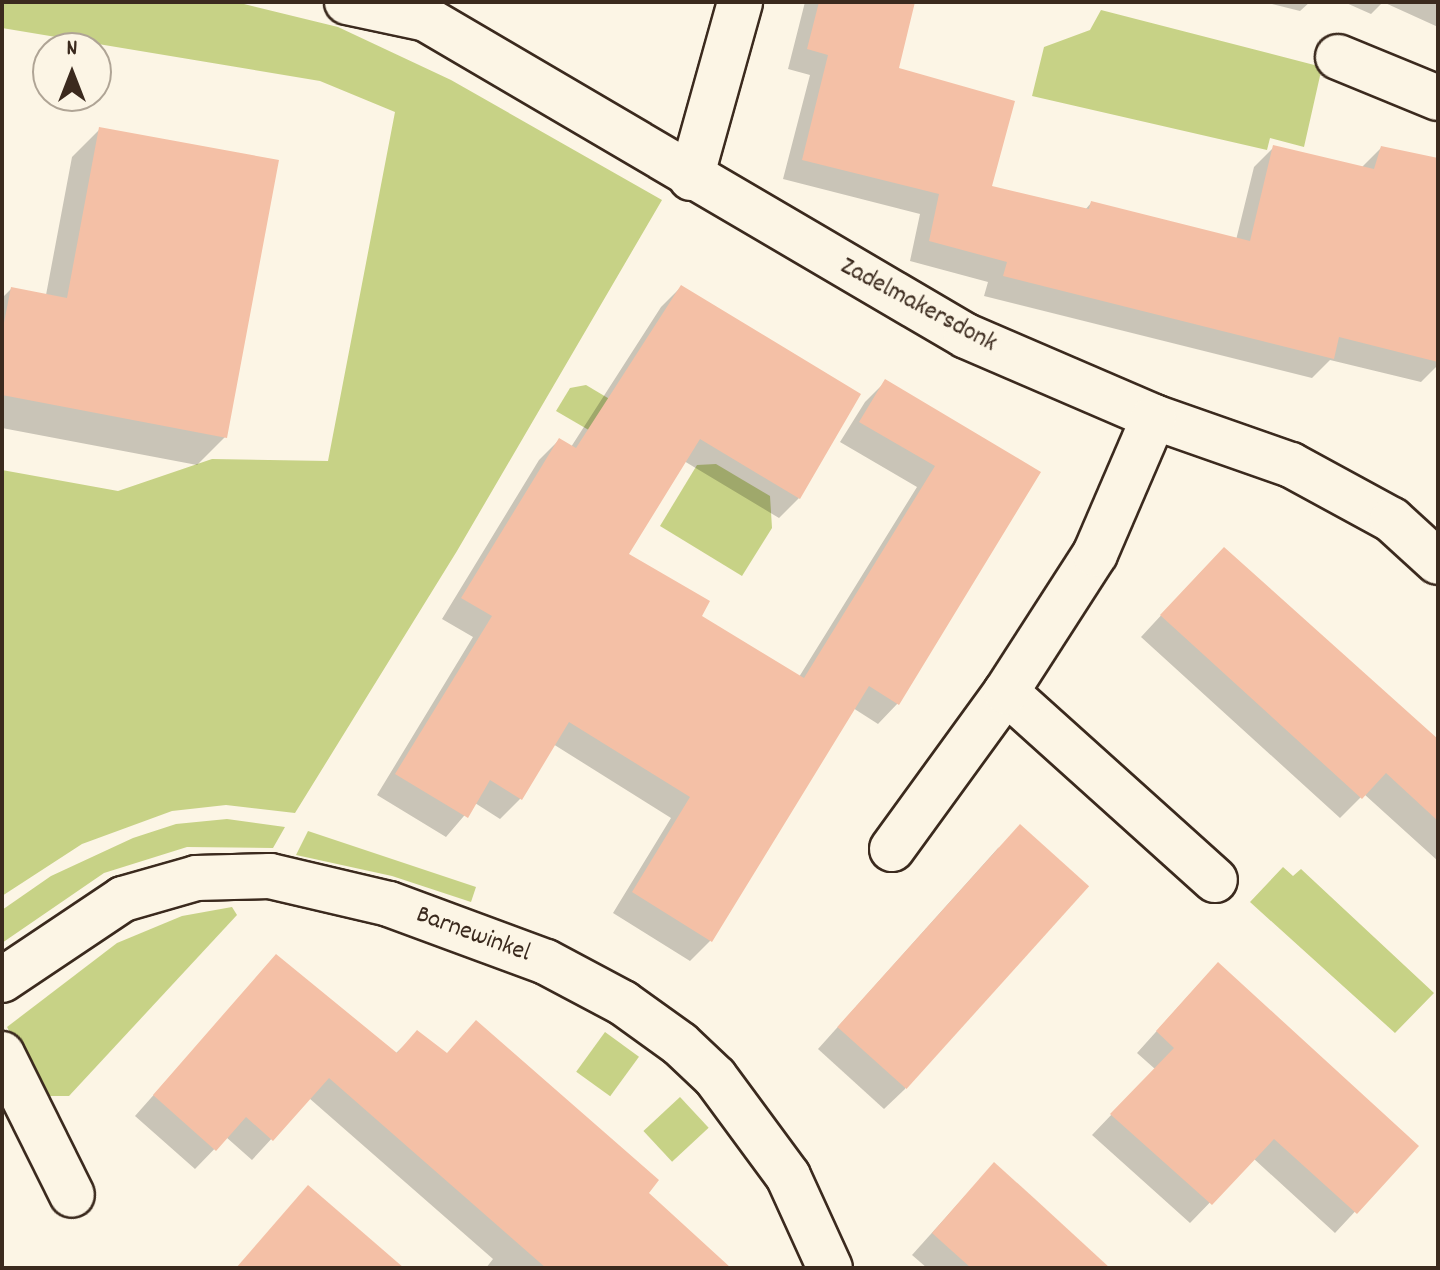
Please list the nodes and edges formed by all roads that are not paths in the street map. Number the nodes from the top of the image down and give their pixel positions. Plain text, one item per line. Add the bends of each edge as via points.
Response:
1 (347, 2) edge
2 (740, 2) edge
3 (1338, 57) dead end
4 (1438, 98) edge
5 (691, 178) junction
6 (1154, 417) junction
7 (1438, 562) edge
8 (1006, 692) junction
9 (892, 849) dead end
10 (1215, 880) dead end
11 (2, 980) edge
12 (2, 1054) edge
13 (72, 1195) dead end
14 (830, 1268) edge

1 - 5 street, Zadelmakersdonk via 426,19
2 - 5 street
3 - 4 street
5 - 6 street, Zadelmakersdonk via 966,336
6 - 7 street, Zadelmakersdonk via 1291,465 1392,520
6 - 8 street via 1095,554
8 - 9 street
8 - 10 street
11 - 14 street, Barnewinkel via 123,899 196,878 270,876 389,904 546,962 623,1003 680,1044 715,1077 788,1176
12 - 13 street

